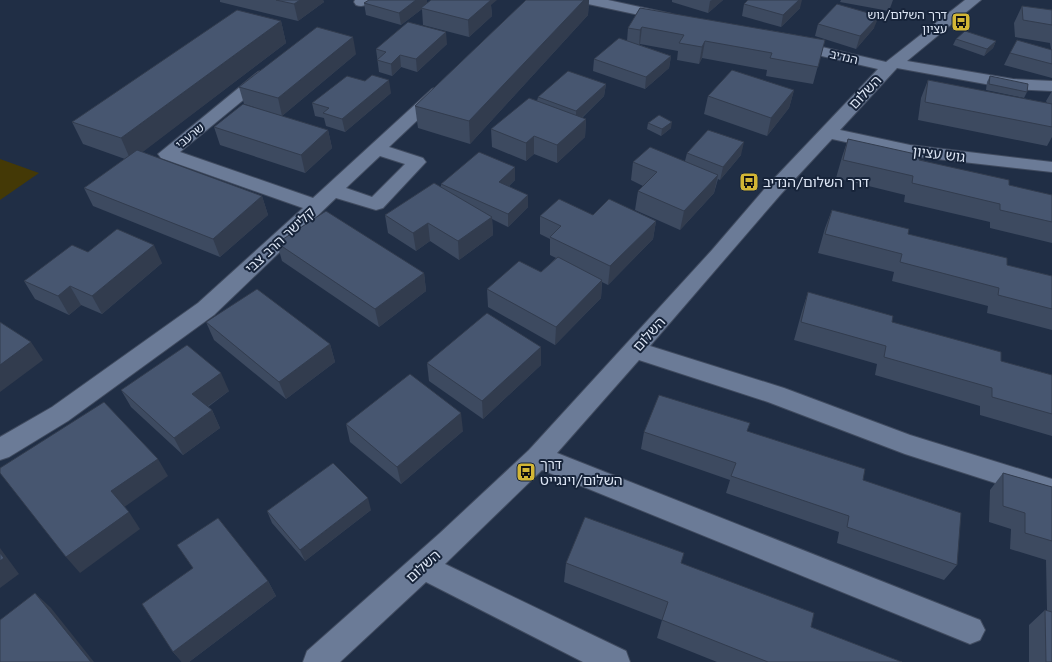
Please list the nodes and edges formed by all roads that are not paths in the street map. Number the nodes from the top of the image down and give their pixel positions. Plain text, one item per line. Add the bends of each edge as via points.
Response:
1 (588, 0) edge
2 (658, 0) edge
3 (974, 0) edge
4 (642, 12) junction
5 (681, 20) edge
6 (781, 43) edge
7 (279, 63) edge
8 (891, 65) junction
9 (450, 80) edge
10 (1052, 86) edge
11 (827, 132) junction
12 (376, 149) junction
13 (1052, 167) edge
14 (332, 190) junction
15 (317, 206) junction
16 (635, 350) junction
17 (0, 450) edge
18 (538, 457) junction
19 (1052, 490) edge
20 (422, 567) junction
21 (970, 630) dead end
22 (318, 662) edge
23 (615, 662) edge

1 - 4 street
2 - 4 street
3 - 8 street, השלום
4 - 5 street
6 - 8 street, הנדיב
7 - 15 street, שרעבי via 167,154
8 - 10 street, הנדיב via 1013,84
8 - 11 street, השלום
9 - 12 street, קלישר הרב צבי
11 - 13 street, גוש עציון via 857,141 930,154
11 - 16 street, השלום
12 - 14 street, קלישר הרב צבי
12 - 14 street via 418,162 376,204
14 - 15 street, קלישר הרב צבי
15 - 17 street, קלישר הרב צבי via 206,309 60,414
16 - 18 street, השלום
16 - 19 street via 776,395 950,460
18 - 20 street, השלום
18 - 21 street
20 - 22 street, השלום
20 - 23 street

